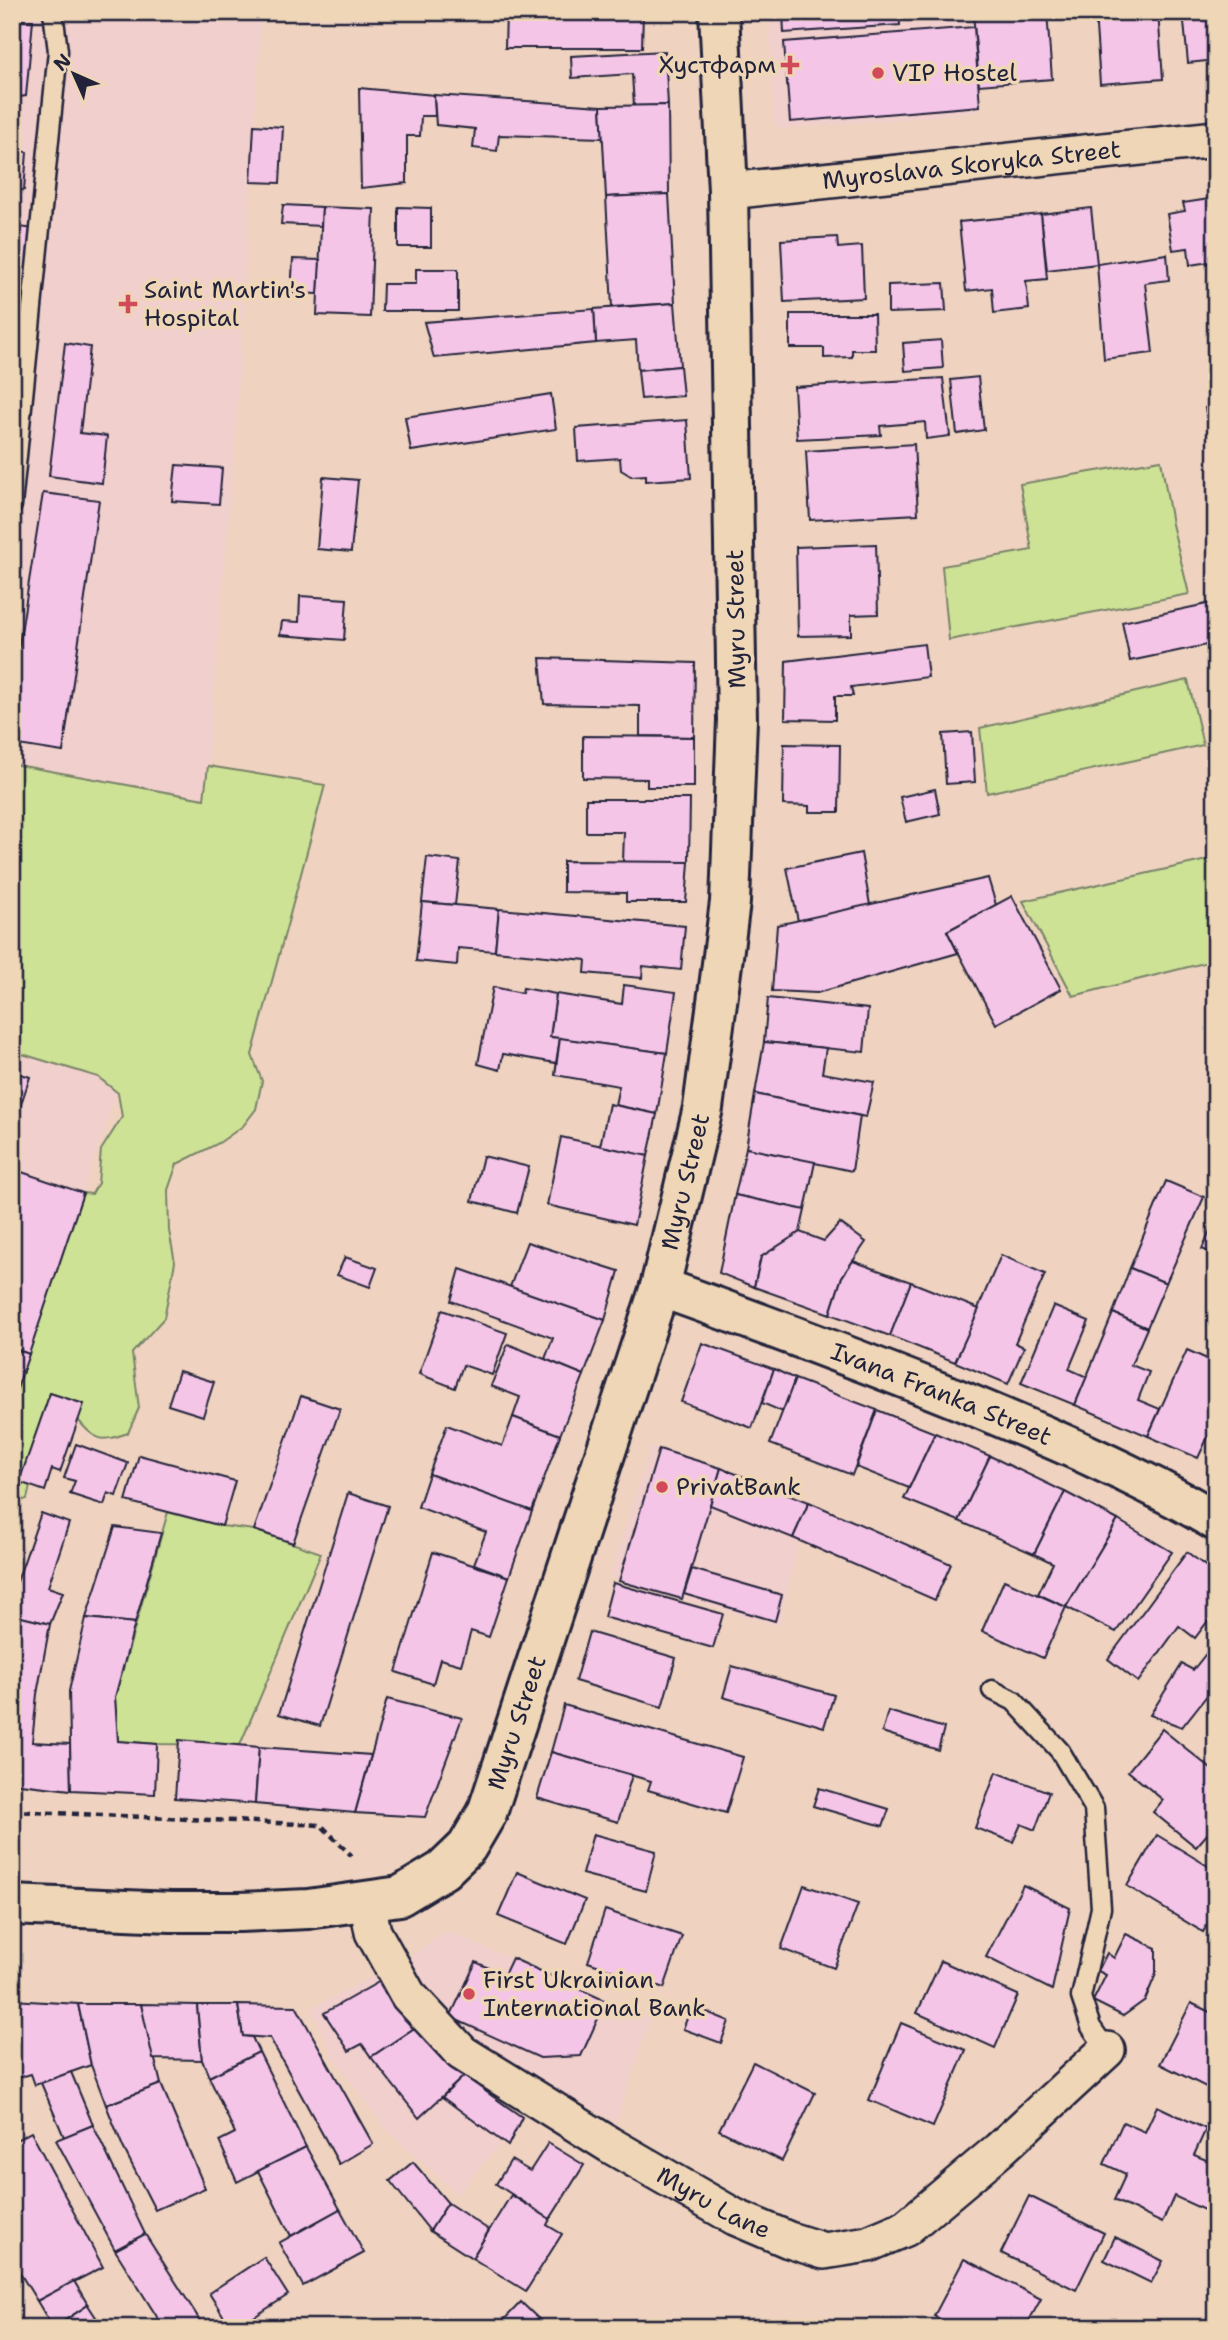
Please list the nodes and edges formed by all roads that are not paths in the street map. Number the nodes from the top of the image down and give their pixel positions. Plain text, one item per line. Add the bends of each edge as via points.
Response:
1 (53, 12) edge
2 (719, 12) edge
3 (1216, 139) edge
4 (728, 191) junction
5 (12, 505) edge
6 (660, 1287) junction
7 (1216, 1521) edge
8 (992, 1690) dead end
9 (367, 1901) junction
10 (12, 1905) edge
11 (1107, 2050) joint

1 - 5 lane via 58,51
2 - 4 main road, Myru Street
3 - 4 street, Myroslava Skoryka Street
4 - 6 main road, Myru Street via 737,720 731,889 703,1108
6 - 7 main road, Ivana Franka Street via 1053,1438
6 - 9 main road, Myru Street via 487,1813 467,1847 443,1870 400,1896
8 - 11 lane via 1014,1701 1060,1751 1094,1808 1101,1908 1081,1997 1091,2027
9 - 10 main road, Myru Street via 239,1912
9 - 11 street, Myru Lane via 373,1932 408,1995 462,2053 610,2146 735,2217 824,2251 868,2244 906,2228

